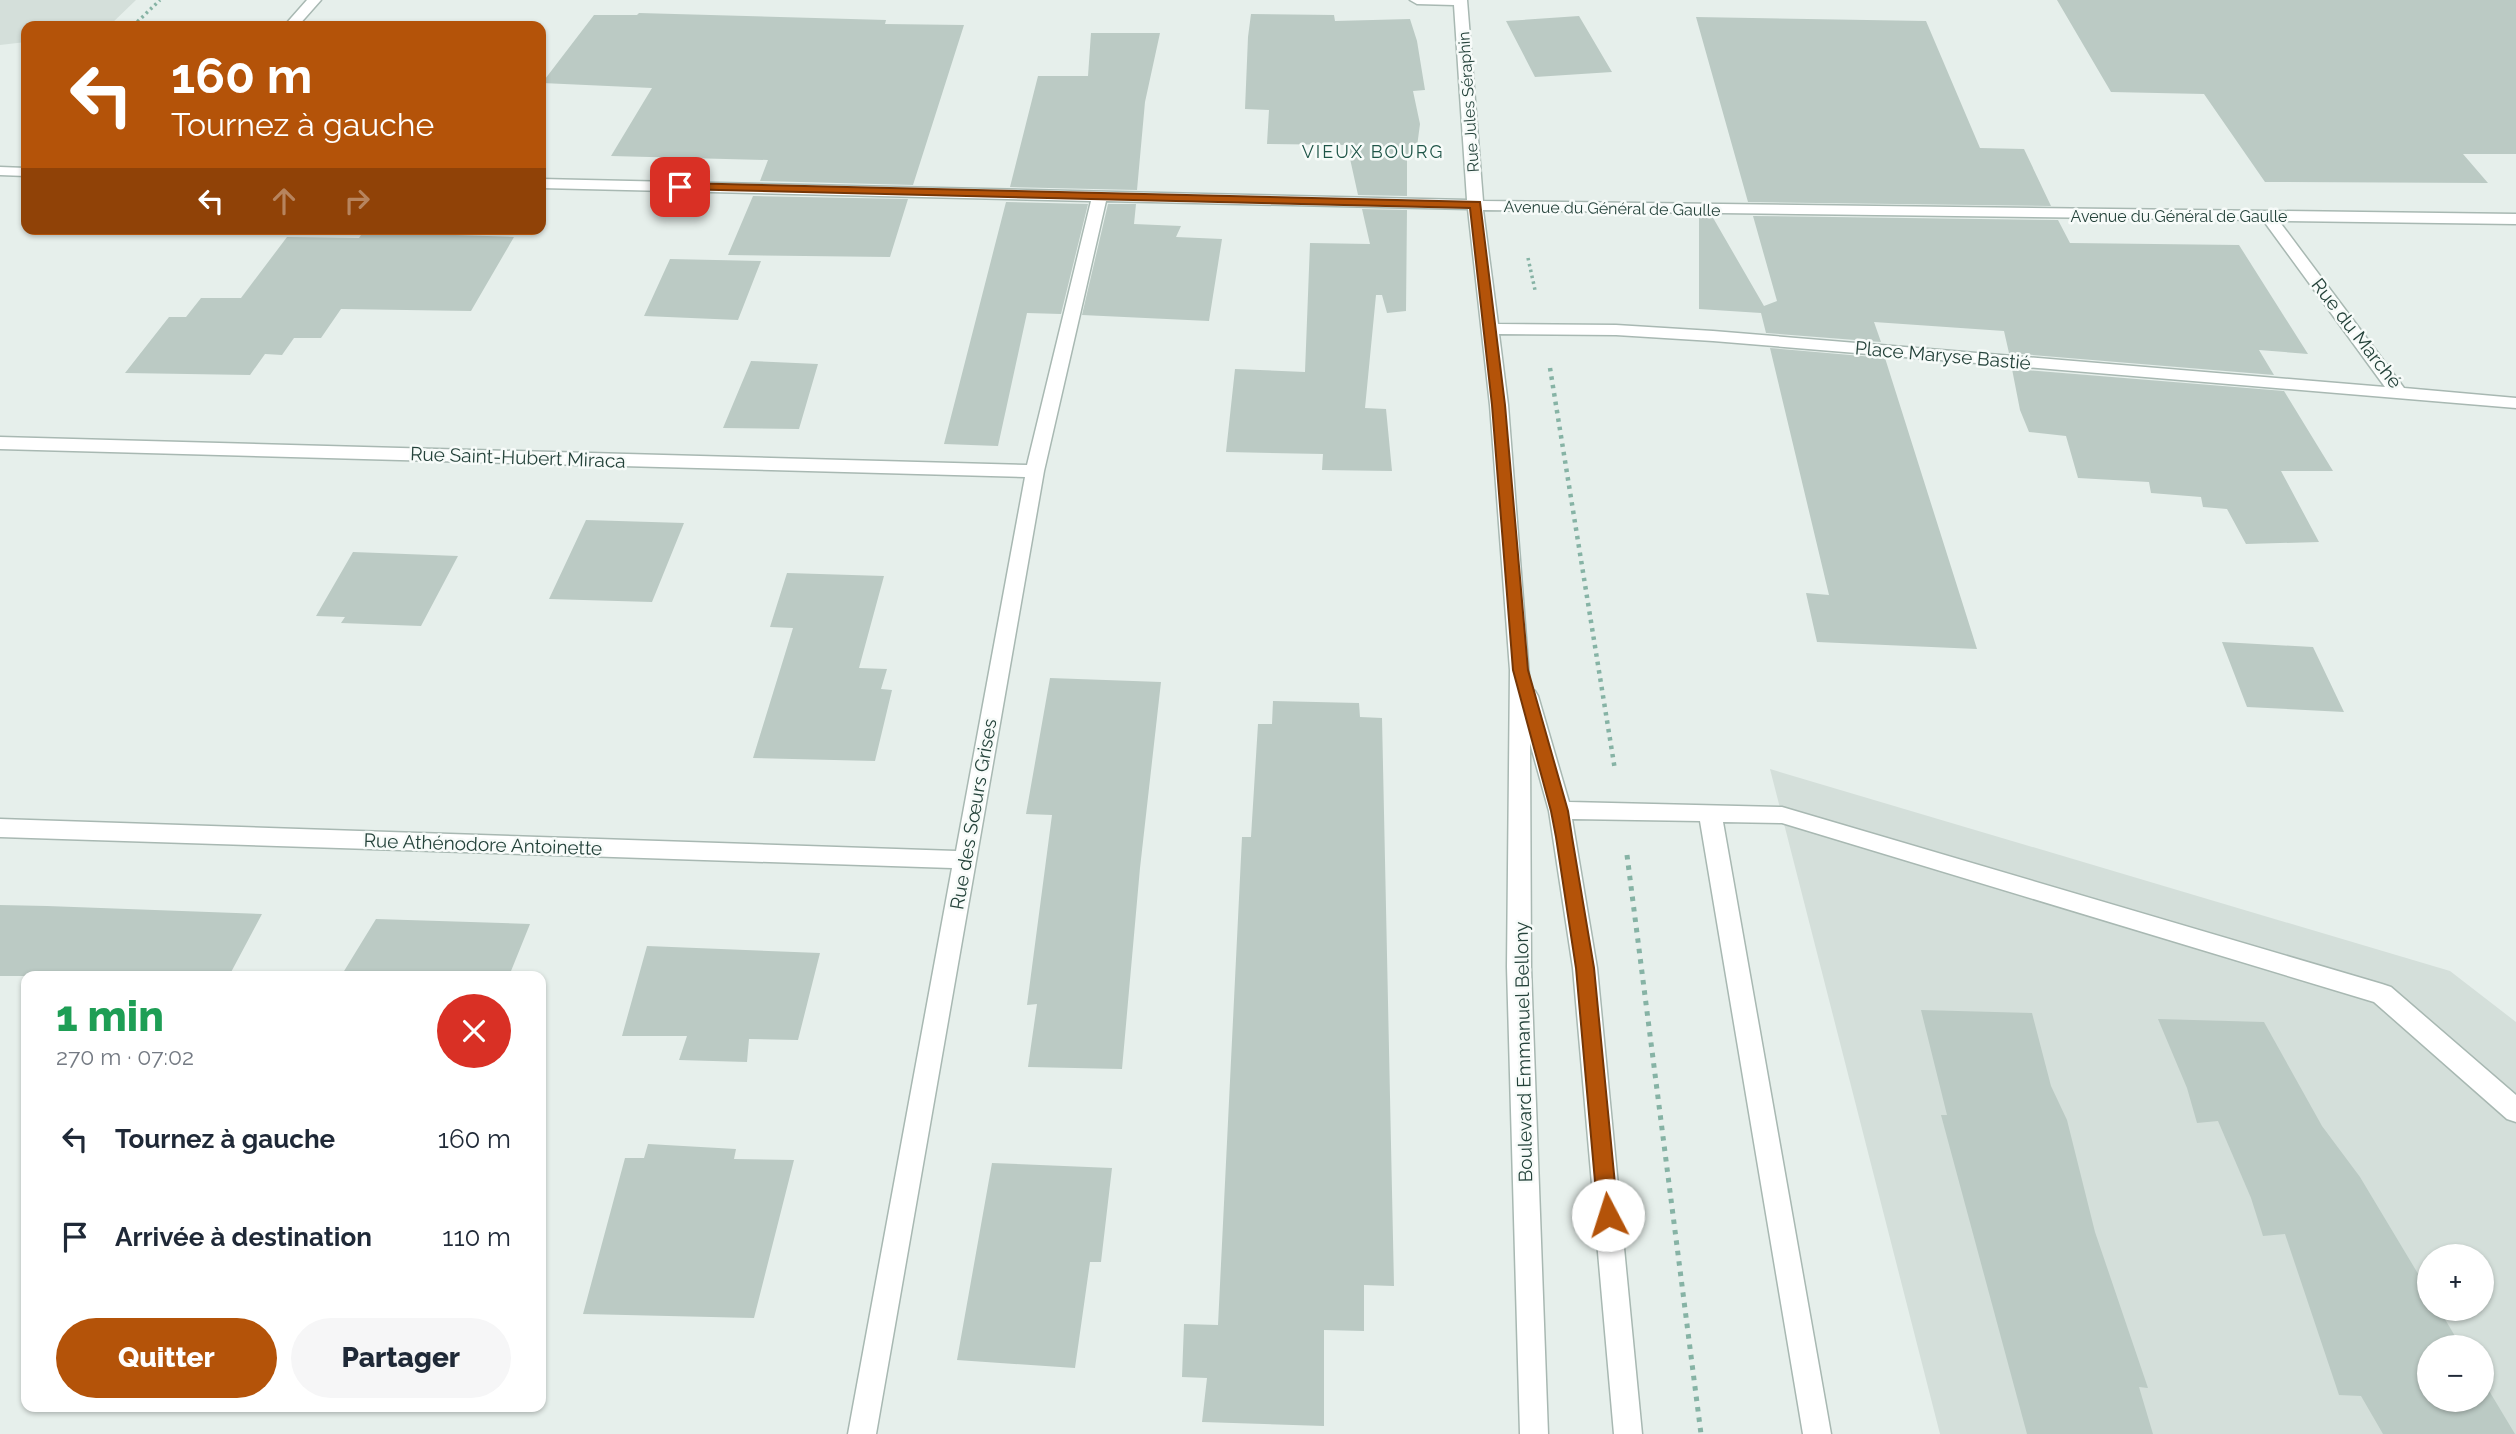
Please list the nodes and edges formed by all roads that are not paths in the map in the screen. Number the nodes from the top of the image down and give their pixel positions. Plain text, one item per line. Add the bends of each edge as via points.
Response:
1 (314, 0) edge
2 (1417, 0) edge
3 (1460, 0) edge
4 (295, 21) edge
5 (0, 171) edge
6 (21, 172) edge
7 (546, 183) edge
8 (1099, 197) junction
9 (1476, 205) junction
10 (2268, 216) junction
11 (2516, 219) edge
12 (1488, 329) junction
13 (2398, 392) junction
14 (2516, 403) edge
15 (0, 443) edge
16 (1035, 471) junction
17 (1520, 670) junction
18 (1560, 811) junction
19 (1710, 812) junction
20 (0, 828) edge
21 (965, 860) junction
22 (2516, 1111) edge
23 (862, 1434) edge
24 (1534, 1434) edge
25 (1628, 1434) edge
26 (1817, 1434) edge

1 - 4 street
2 - 3 street
3 - 9 street, Rue Jules Séraphin
5 - 6 street
7 - 8 street, Avenue du Général de Gaulle
8 - 9 street, Avenue du Général de Gaulle
8 - 16 street, Rue des Sœurs Grises
9 - 10 street, Avenue du Général de Gaulle
9 - 12 street, Boulevard Emmanuel Bellony
10 - 11 street, Avenue du Général de Gaulle
10 - 13 street, Rue du Marché
12 - 13 street, Place Maryse Bastié via 1713,336
12 - 17 street, Boulevard Emmanuel Bellony via 1499,405
13 - 14 street, Rue du Marché
15 - 16 street, Rue Saint-Hubert Miraca
16 - 21 street, Rue des Sœurs Grises
17 - 18 street, Boulevard Emmanuel Bellony
17 - 24 street, Boulevard Emmanuel Bellony via 1519,967
18 - 19 street
18 - 25 street, Boulevard Emmanuel Bellony via 1585,968
19 - 22 street via 1782,815 2382,994
19 - 26 street
20 - 21 street, Rue Athénodore Antoinette
21 - 23 street, Rue des Sœurs Grises

